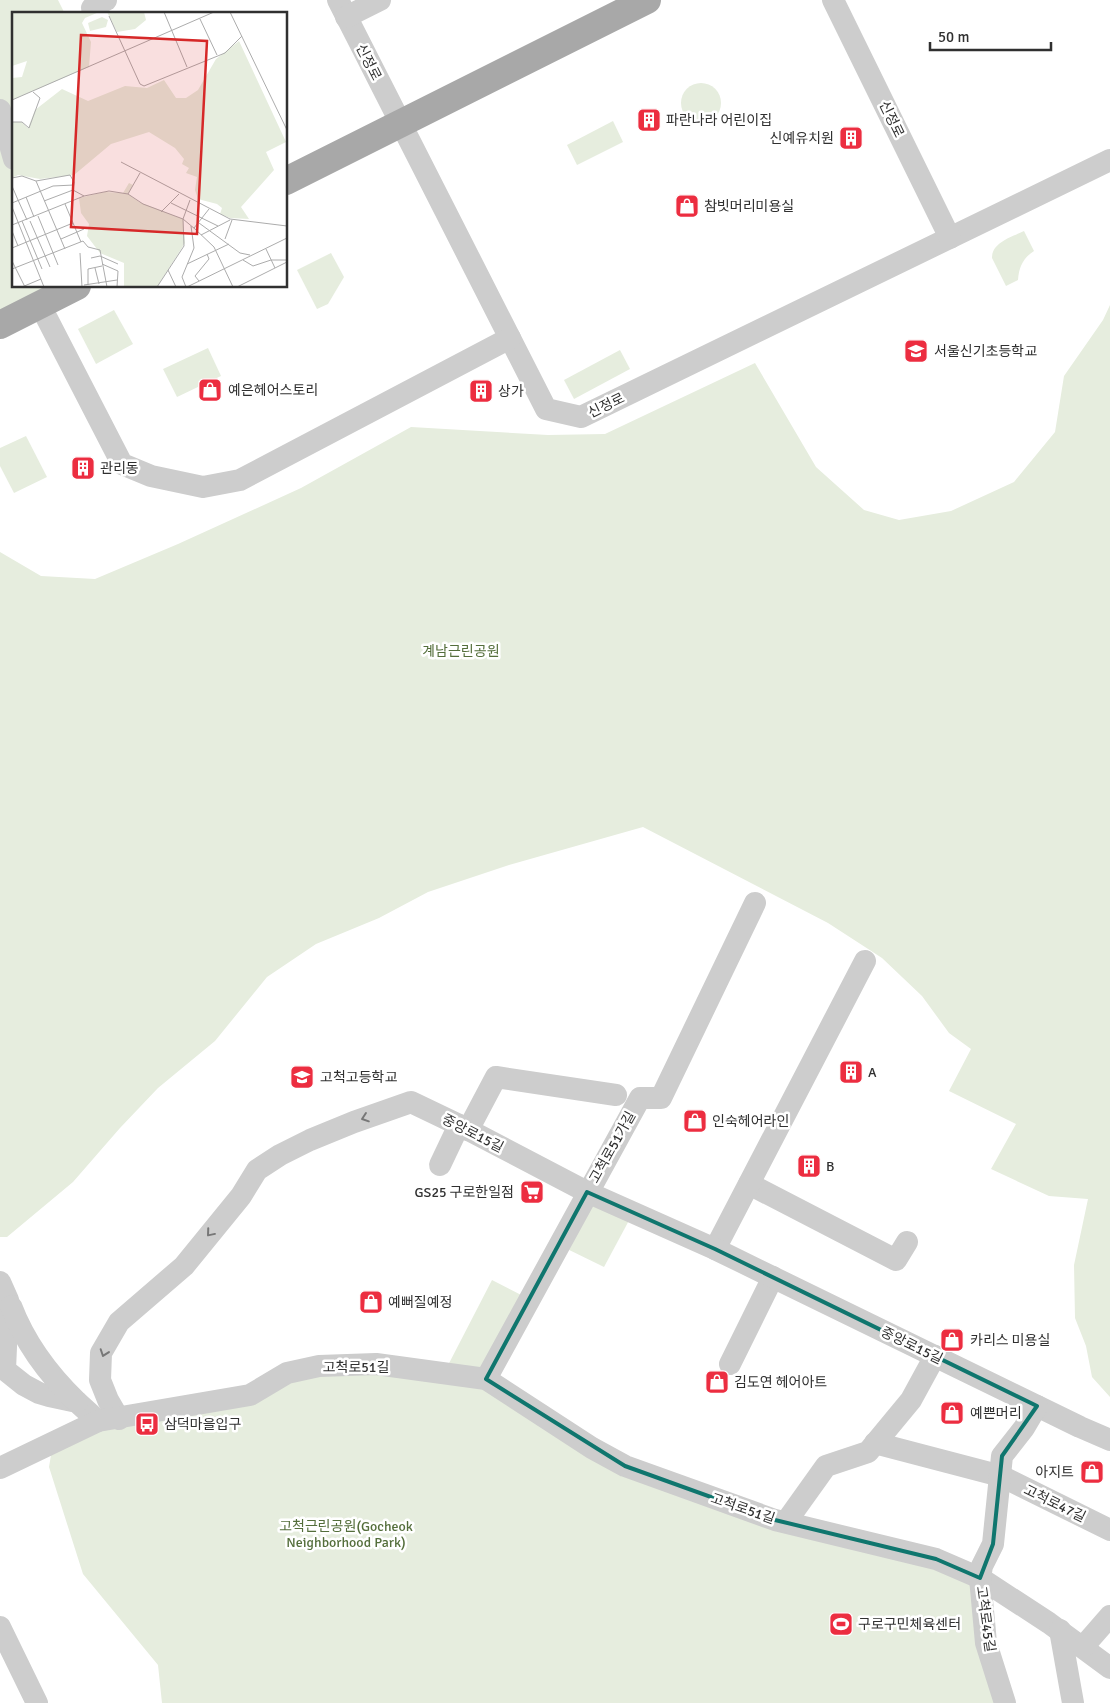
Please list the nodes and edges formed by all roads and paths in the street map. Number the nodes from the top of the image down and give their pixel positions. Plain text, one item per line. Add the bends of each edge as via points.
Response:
1 (380, 0) edge
2 (647, 0) edge
3 (833, 0) edge
4 (342, 9) edge
5 (0, 110) edge
6 (401, 124) junction
7 (12, 152) edge
8 (1110, 160) edge
9 (288, 180) edge
10 (950, 238) junction
11 (73, 288) edge
12 (48, 297) edge
13 (0, 325) edge
14 (510, 338) junction
15 (754, 903) dead end
16 (865, 961) dead end
17 (616, 1095) dead end
18 (464, 1127) junction
19 (440, 1165) dead end
20 (749, 1184) junction
21 (587, 1192) junction
22 (907, 1242) dead end
23 (715, 1249) junction
24 (773, 1277) junction
25 (4, 1291) edge
26 (3, 1330) edge
27 (935, 1356) junction
28 (730, 1364) dead end
29 (2, 1371) edge
30 (486, 1379) junction
31 (77, 1402) junction
32 (1036, 1406) junction
33 (109, 1420) junction
34 (1110, 1440) edge
35 (875, 1443) junction
36 (0, 1468) edge
37 (1001, 1476) junction
38 (786, 1522) junction
39 (1110, 1530) edge
40 (980, 1578) junction
41 (1110, 1616) edge
42 (0, 1626) edge
43 (1060, 1630) junction
44 (1083, 1647) junction
45 (8, 1666) edge
46 (1110, 1668) edge
47 (37, 1703) edge
48 (1005, 1703) edge
49 (1073, 1703) edge

1 - 4 street
2 - 6 main road
3 - 10 street, 신정로
4 - 6 street, 신정로
5 - 7 street
6 - 9 main road
6 - 14 street, 신정로
8 - 10 street, 신정로
10 - 14 street, 신정로 via 581,417 546,409
11 - 12 main road
12 - 13 main road
12 - 14 street via 122,464 152,476 203,487 240,480
15 - 21 street, 고척로51가길 via 661,1098 640,1098
16 - 20 street
17 - 18 street via 496,1077
18 - 19 street
18 - 21 street, 중앙로15길
18 -> 33 street, 중앙로15길 via 411,1102 354,1122 280,1155 257,1170 241,1196 184,1266 120,1322 101,1353 100,1380 108,1400
20 - 22 street via 896,1260
20 - 23 street
21 - 23 street, 중앙로15길
21 - 30 street, 고척로51가길
23 - 24 street, 중앙로15길
24 - 27 street, 중앙로15길
24 - 28 street
25 - 26 street
25 - 31 street via 26,1339 59,1385
26 - 29 street
27 - 32 street, 중앙로15길
27 - 35 street, 고척로51길 via 911,1400
29 - 31 street via 39,1393
30 - 33 street, 고척로51길 via 376,1364 319,1366 287,1373 250,1394
30 - 38 street, 고척로51길 via 625,1466
31 - 33 street
32 - 34 street, 중앙로15길
32 - 37 street, 고척로45길 via 1002,1456
33 - 36 street, 고척로51길
35 - 37 street
35 - 38 street, 고척로51길 via 868,1452 826,1466
37 - 39 street, 고척로47길
37 - 40 street, 고척로45길 via 993,1544
38 - 40 street, 고척로51길 via 936,1559
40 - 43 street, 고척로51길
40 - 48 street, 고척로45길 via 986,1643
41 - 44 street
42 - 45 street
43 - 44 street, 고척로51길
43 - 49 street
44 - 46 street, 고척로51길
45 - 47 street

